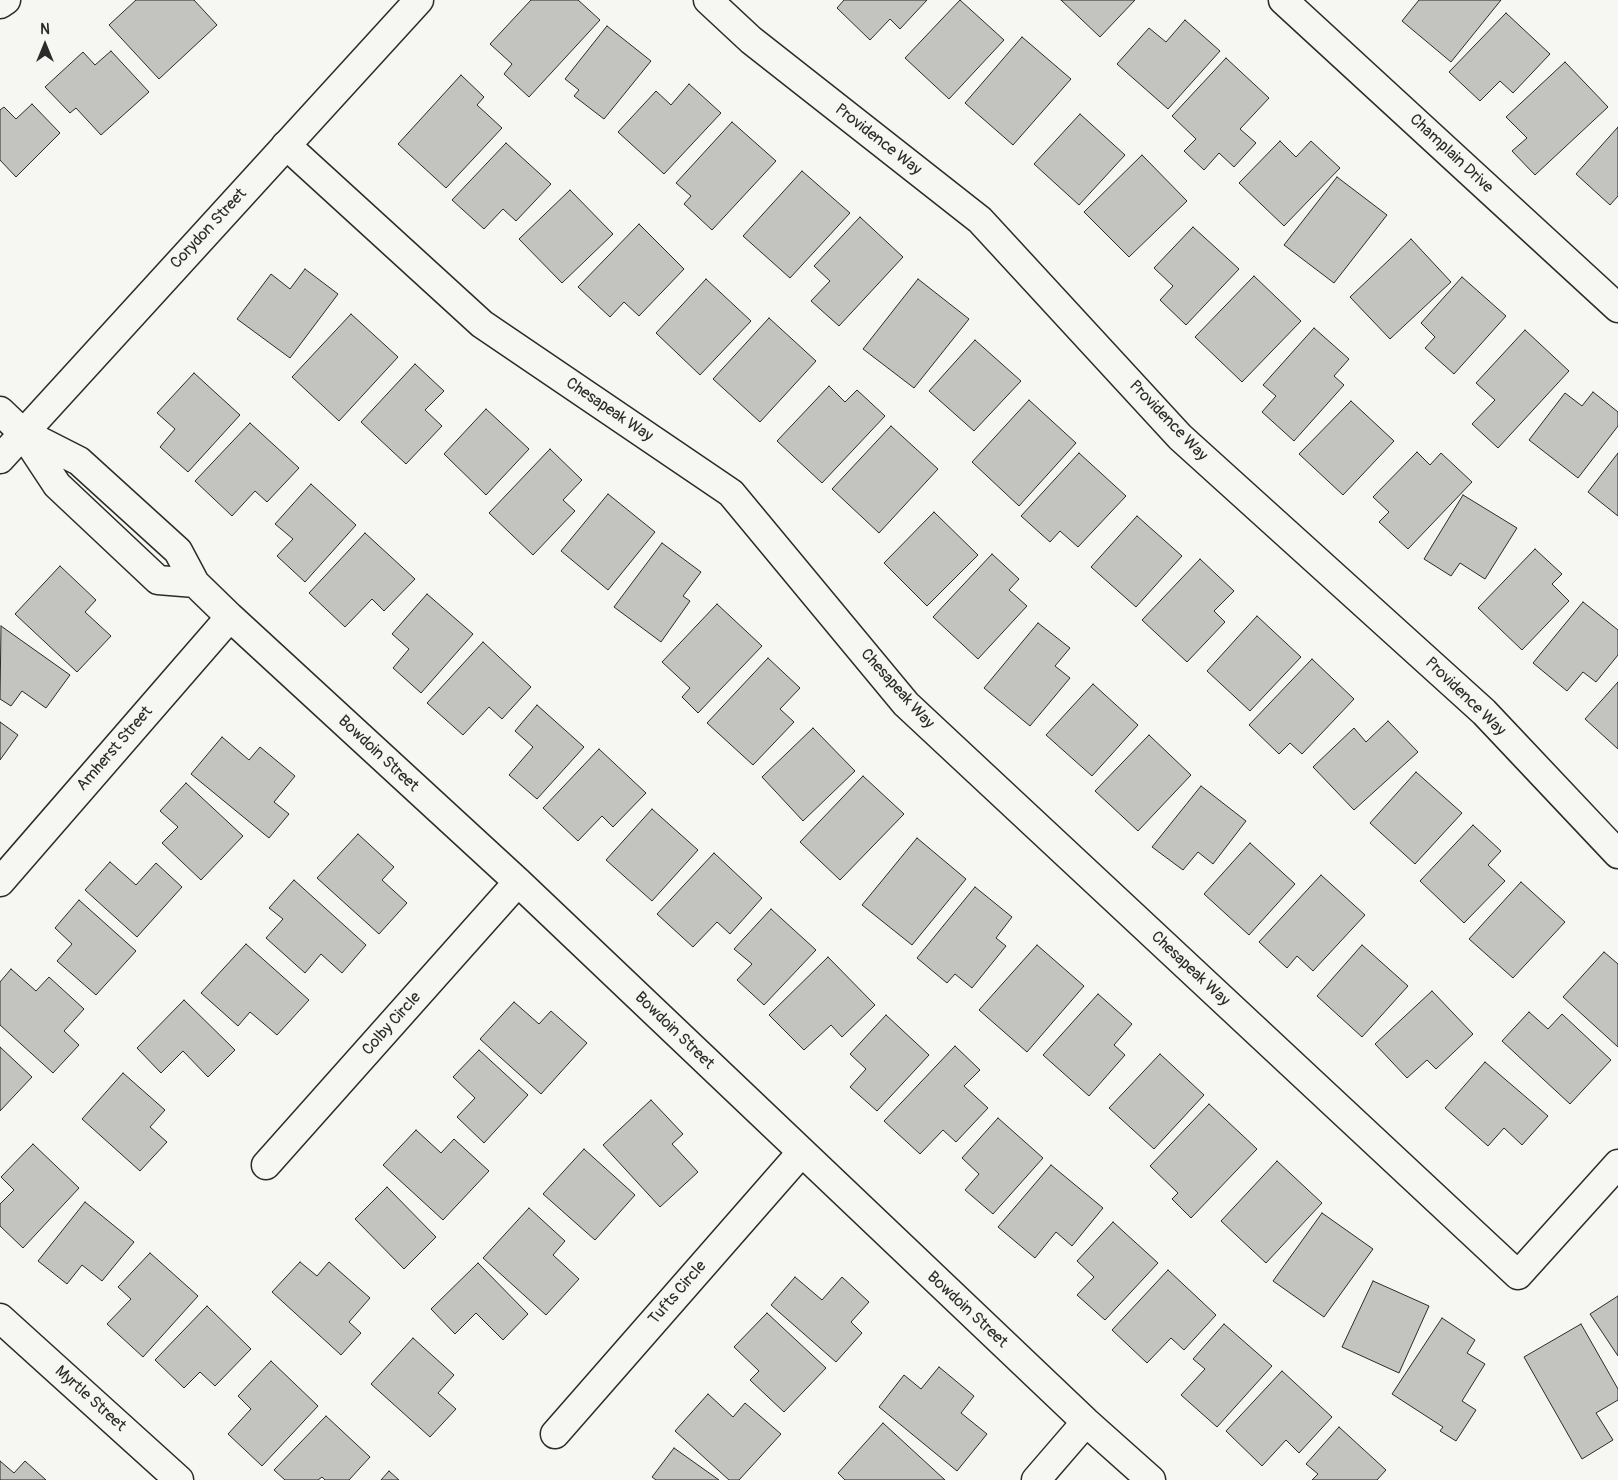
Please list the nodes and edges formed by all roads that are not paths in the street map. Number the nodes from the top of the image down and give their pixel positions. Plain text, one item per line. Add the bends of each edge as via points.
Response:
1 (6, 0) edge
2 (419, 0) edge
3 (708, 0) edge
4 (1283, 0) edge
5 (0, 4) edge
6 (286, 145) junction
7 (1618, 308) edge
8 (0, 411) edge
9 (22, 432) junction
10 (0, 459) edge
11 (230, 617) junction
12 (1618, 854) edge
13 (0, 882) edge
14 (518, 882) junction
15 (801, 1153) junction
16 (1618, 1164) edge
17 (266, 1165) dead end
18 (0, 1318) edge
19 (1086, 1422) junction
20 (555, 1434) dead end
21 (179, 1480) edge
22 (1036, 1480) edge
23 (1152, 1480) edge

1 - 5 street
2 - 6 street, Corydon Street
3 - 12 street, Providence Way via 751,40 980,220 1180,437 1484,712
4 - 7 street, Champlain Drive
6 - 9 street, Corydon Street
6 - 16 street, Chesapeak Way via 482,324 731,493 906,704 1518,1275
8 - 9 street, Bowdoin Street
9 - 10 street, Corydon Street
9 - 11 street, Bowdoin Street via 57,485 158,580 195,583
11 - 13 street, Amherst Street
11 - 14 street, Bowdoin Street
14 - 15 street, Bowdoin Street
14 - 17 street, Colby Circle
15 - 19 street, Bowdoin Street
15 - 20 street, Tufts Circle
18 - 21 street, Myrtle Street
19 - 22 street
19 - 23 street, Bowdoin Street

